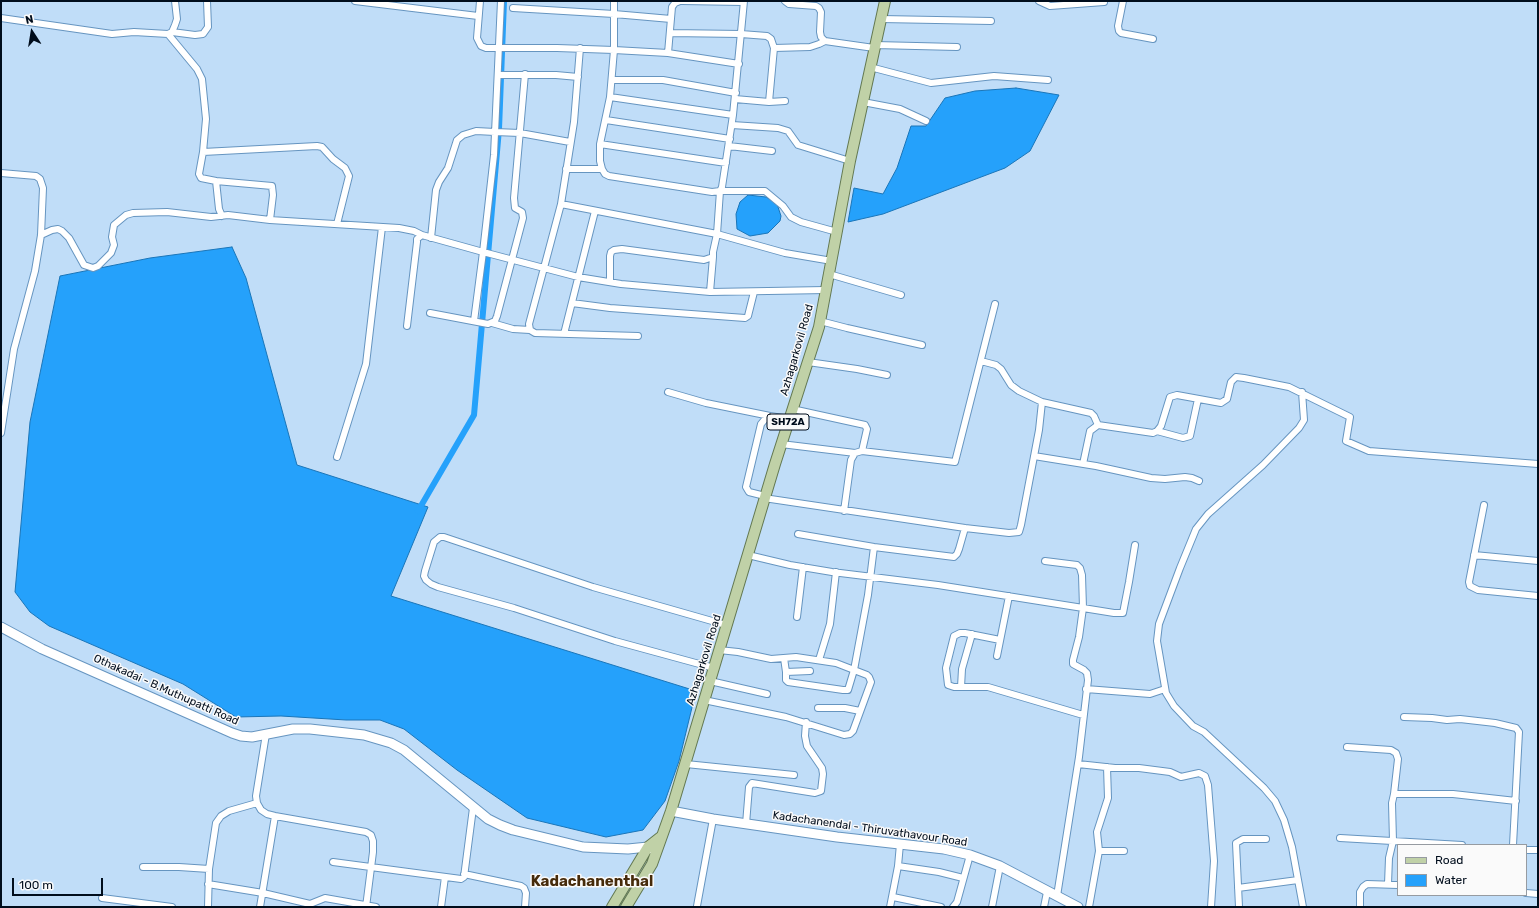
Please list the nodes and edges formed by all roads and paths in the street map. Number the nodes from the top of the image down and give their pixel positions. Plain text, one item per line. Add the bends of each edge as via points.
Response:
1 (175, 1) edge
2 (207, 1) edge
3 (355, 1) edge
4 (480, 1) edge
5 (501, 1) edge
6 (614, 1) edge
7 (681, 1) edge
8 (786, 1) edge
9 (885, 1) edge
10 (1039, 1) edge
11 (1123, 1) edge
12 (744, 2) edge
13 (1104, 2) edge
14 (513, 8) dead end
15 (614, 14) junction
16 (478, 16) junction
17 (1, 18) edge
18 (671, 19) junction
19 (881, 19) junction
20 (991, 21) dead end
21 (170, 33) junction
22 (670, 33) junction
23 (741, 34) junction
24 (1153, 39) dead end
25 (825, 40) junction
26 (875, 47) junction
27 (957, 47) dead end
28 (502, 48) junction
29 (580, 48) junction
30 (774, 48) junction
31 (614, 50) junction
32 (668, 53) junction
33 (739, 64) junction
34 (870, 67) junction
35 (526, 74) junction
36 (501, 75) junction
37 (578, 77) junction
38 (612, 80) junction
39 (1048, 80) dead end
40 (736, 96) junction
41 (610, 97) junction
42 (785, 101) dead end
43 (769, 102) junction
44 (863, 102) junction
45 (733, 115) junction
46 (606, 120) junction
47 (926, 121) dead end
48 (732, 125) junction
49 (498, 132) junction
50 (520, 133) junction
51 (570, 142) junction
52 (729, 143) junction
53 (600, 144) junction
54 (772, 151) dead end
55 (203, 152) junction
56 (850, 161) junction
57 (726, 163) junction
58 (566, 169) junction
59 (602, 170) junction
60 (1, 173) edge
61 (216, 181) junction
62 (720, 190) junction
63 (561, 204) junction
64 (594, 211) junction
65 (222, 216) junction
66 (270, 220) junction
67 (336, 224) junction
68 (382, 227) junction
69 (837, 232) junction
70 (717, 234) junction
71 (41, 235) junction
72 (422, 235) junction
73 (431, 238) junction
74 (487, 253) junction
75 (713, 257) junction
76 (512, 260) junction
77 (832, 261) junction
78 (544, 269) junction
79 (829, 274) junction
80 (578, 277) junction
81 (610, 282) junction
82 (826, 290) junction
83 (710, 292) junction
84 (754, 292) junction
85 (901, 295) dead end
86 (572, 304) junction
87 (995, 304) dead end
88 (430, 313) dead end
89 (820, 321) junction
90 (476, 322) junction
91 (490, 323) junction
92 (407, 326) dead end
93 (530, 330) junction
94 (564, 334) junction
95 (638, 336) dead end
96 (922, 345) dead end
97 (981, 361) junction
98 (808, 362) junction
99 (887, 376) dead end
100 (668, 392) dead end
101 (1304, 394) junction
102 (1198, 400) junction
103 (1042, 402) junction
104 (792, 409) junction
105 (770, 416) junction
106 (789, 419) junction
107 (1098, 425) junction
108 (1157, 431) junction
109 (1, 433) edge
110 (781, 444) junction
111 (862, 451) junction
112 (855, 453) junction
113 (1034, 456) junction
114 (337, 457) dead end
115 (1083, 464) junction
116 (1538, 464) edge
117 (1199, 481) dead end
118 (765, 497) junction
119 (1484, 505) dead end
120 (844, 511) junction
121 (965, 528) junction
122 (798, 534) dead end
123 (1134, 545) dead end
124 (874, 546) junction
125 (748, 555) junction
126 (1474, 555) junction
127 (1045, 561) dead end
128 (1538, 561) edge
129 (803, 567) junction
130 (836, 572) junction
131 (870, 576) junction
132 (1009, 596) junction
133 (1538, 596) edge
134 (1083, 608) junction
135 (797, 617) dead end
136 (726, 625) junction
137 (1, 626) edge
138 (972, 634) junction
139 (1000, 640) junction
140 (719, 650) junction
141 (997, 656) dead end
142 (784, 658) junction
143 (819, 660) junction
144 (714, 668) junction
145 (854, 670) junction
146 (786, 672) junction
147 (810, 672) dead end
148 (710, 681) junction
149 (961, 687) junction
150 (1086, 689) junction
151 (1165, 689) junction
152 (766, 694) dead end
153 (704, 700) junction
154 (818, 708) dead end
155 (860, 711) junction
156 (1083, 716) junction
157 (1404, 717) dead end
158 (806, 722) junction
159 (266, 734) junction
160 (1347, 748) dead end
161 (686, 764) junction
162 (1078, 764) junction
163 (1106, 767) junction
164 (794, 775) dead end
165 (1394, 794) junction
166 (1516, 801) junction
167 (257, 803) junction
168 (473, 808) junction
169 (671, 811) junction
170 (275, 816) junction
171 (713, 819) junction
172 (746, 824) junction
173 (1340, 838) dead end
174 (1266, 839) dead end
175 (1393, 841) junction
176 (900, 844) junction
177 (1445, 844) edge
178 (1513, 844) edge
179 (652, 849) junction
180 (1099, 850) junction
181 (1527, 850) edge
182 (1538, 850) edge
183 (1124, 851) dead end
184 (970, 854) junction
185 (333, 862) dead end
186 (898, 866) junction
187 (1000, 866) junction
188 (143, 867) dead end
189 (371, 868) junction
190 (209, 869) junction
191 (464, 874) junction
192 (445, 877) junction
193 (963, 878) junction
194 (1298, 880) junction
195 (208, 884) junction
196 (1388, 884) junction
197 (1397, 885) edge
198 (1238, 888) junction
199 (1047, 892) junction
200 (263, 893) junction
201 (1527, 893) edge
202 (1538, 894) edge
203 (1057, 896) junction
204 (893, 897) junction
205 (102, 898) dead end
206 (366, 906) edge
207 (697, 906) edge
208 (172, 907) edge
209 (208, 907) edge
210 (260, 907) edge
211 (376, 907) edge
212 (441, 907) edge
213 (525, 907) edge
214 (612, 907) edge
215 (626, 907) edge
216 (890, 907) edge
217 (941, 907) edge
218 (953, 907) edge
219 (992, 907) edge
220 (1044, 907) edge
221 (1078, 907) edge
222 (1089, 907) edge
223 (1211, 907) edge
224 (1239, 907) edge
225 (1303, 907) edge
226 (1360, 907) edge

1 - 21 street via 176,19 174,29
2 - 21 street via 208,26 203,34
3 - 16 street
4 - 16 street
5 - 28 street
6 - 15 street
7 - 12 street
7 - 18 street via 672,7
8 - 25 street via 789,4 819,8 820,32
9 - 19 main road, Azhagarkovil Road / SH72A
10 - 13 street via 1050,6
11 - 24 street via 1119,32
12 - 23 street
14 - 15 street
15 - 18 street
15 - 31 street
16 - 28 street via 478,43 486,48
17 - 21 street via 112,34
18 - 22 street
19 - 20 street
19 - 26 main road, Azhagarkovil Road / SH72A
21 - 55 street via 197,69 202,80 206,119
22 - 23 street
22 - 32 street
23 - 30 street via 767,36
23 - 33 street
25 - 26 street
25 - 30 street via 810,47
26 - 27 street
26 - 34 main road, Azhagarkovil Road / SH72A
28 - 29 street
28 - 36 street
29 - 31 street
29 - 37 street
30 - 43 street
31 - 32 street
31 - 38 street
32 - 33 street
33 - 40 street
34 - 39 street via 931,83 994,76
34 - 44 main road, Azhagarkovil Road / SH72A
35 - 36 street
35 - 37 street
35 - 50 street
36 - 49 street
37 - 51 street
38 - 40 street via 663,80
38 - 41 street
40 - 43 street
40 - 45 street
41 - 45 street
41 - 46 street
42 - 43 street
44 - 47 street via 891,107
44 - 56 main road, Azhagarkovil Road / SH72A
45 - 48 street
46 - 52 street
46 - 53 street
48 - 52 street
48 - 56 street via 788,131 798,145
49 - 50 street
49 - 73 street via 470,132 457,140 448,168 436,190
49 - 74 street
50 - 51 street
50 - 76 street via 514,204 515,208 522,212 523,218
51 - 58 street
52 - 54 street
52 - 57 street
53 - 57 street
53 - 59 street
55 - 61 street via 200,177
55 - 67 street via 322,147 345,168 349,176
56 - 69 main road, Azhagarkovil Road / SH72A
57 - 62 street
58 - 59 street
58 - 63 street
59 - 62 street via 609,176 712,192
60 - 71 street via 30,174 40,178 43,188
61 - 65 street
61 - 66 street via 272,186
62 - 69 street via 765,191 783,206 791,217
62 - 70 street
63 - 64 street
63 - 78 street
64 - 70 street
64 - 80 street
65 - 66 street
65 - 71 street via 206,217 167,212 126,215 114,225 114,245 111,253 93,268 84,265 69,238 62,231 52,230
66 - 67 street
67 - 68 street
68 - 72 street via 406,229
68 - 114 street via 366,364
69 - 77 main road, Azhagarkovil Road / SH72A
70 - 75 street
70 - 77 street via 784,253
71 - 109 street via 35,271 14,349
72 - 73 street
72 - 92 street via 417,239
73 - 74 street
74 - 76 street
74 - 90 street
75 - 81 street via 704,260 614,250 610,256
75 - 83 street
76 - 78 street
76 - 91 street via 498,316
77 - 79 main road, Azhagarkovil Road / SH72A
78 - 80 street
78 - 93 street
79 - 82 main road, Azhagarkovil Road / SH72A
79 - 85 street
80 - 81 street
80 - 86 street
81 - 83 street
82 - 84 street
82 - 89 main road, Azhagarkovil Road / SH72A
83 - 84 street
84 - 86 street via 748,316 745,318
86 - 94 street
87 - 97 street
88 - 90 street
89 - 96 street
89 - 98 main road, Azhagarkovil Road / SH72A
90 - 91 street
91 - 93 street via 513,330
93 - 94 street via 535,333
94 - 95 street
97 - 103 street via 996,365 1011,385
97 - 111 street via 955,462
98 - 99 street
98 - 104 main road, Azhagarkovil Road / SH72A
100 - 105 street via 706,403
101 - 102 street via 1289,387 1236,377 1231,382 1225,401
101 - 116 street via 1350,418 1346,441 1369,451
101 - 151 street via 1304,420 1299,428 1263,465 1208,514 1196,529 1159,624 1156,641
102 - 108 street via 1176,395 1170,397
102 - 108 street via 1190,436 1183,438
103 - 107 street via 1091,413
103 - 113 street
104 - 106 main road, Azhagarkovil Road / SH72A
104 - 111 street via 865,425
105 - 106 street
105 - 118 street via 761,424 746,487 749,492
106 - 110 main road, Azhagarkovil Road / SH72A
107 - 108 street via 1153,433
107 - 115 street via 1090,431
110 - 112 street
110 - 118 main road, Azhagarkovil Road / SH72A
111 - 112 street
112 - 120 street via 851,460
113 - 115 street
113 - 121 street via 1019,532
115 - 117 street via 1151,478 1185,477
118 - 120 street
118 - 125 main road, Azhagarkovil Road / SH72A
119 - 126 street
120 - 121 street
121 - 124 street via 959,550 954,557
122 - 124 street
123 - 134 street via 1123,613
124 - 131 street
125 - 129 street
125 - 136 main road, Azhagarkovil Road / SH72A
126 - 128 street
126 - 133 street via 1469,582 1474,589
127 - 134 street via 1077,565 1080,568
129 - 130 street
129 - 135 street
130 - 131 street
130 - 143 street via 829,629
131 - 132 street
131 - 145 street
132 - 134 street
132 - 139 street
134 - 150 street via 1073,664 1087,673
136 - 140 main road, Azhagarkovil Road / SH72A
136 - 144 street via 592,587 440,537 434,542 425,571 426,580 438,587
137 - 159 main road, Othakadai - B.Muthupatti Road via 42,649 221,729 241,736
138 - 139 street
138 - 149 street via 962,669
138 - 149 street via 960,633 954,636 946,668 948,685
139 - 141 street
140 - 142 street via 771,659
140 - 144 main road, Azhagarkovil Road / SH72A
142 - 143 street
142 - 146 street
143 - 145 street
144 - 148 main road, Azhagarkovil Road / SH72A
145 - 146 street via 849,688 846,690 788,682
145 - 155 street via 866,674 870,680
146 - 147 street
148 - 152 street
148 - 153 main road, Azhagarkovil Road / SH72A
149 - 156 street via 988,688
150 - 151 street via 1150,694
150 - 156 street
151 - 194 street via 1168,699 1193,726 1204,732 1275,801 1292,847
153 - 158 street
153 - 161 main road, Azhagarkovil Road / SH72A
154 - 155 street
155 - 158 street via 850,734 844,735
156 - 162 street
157 - 166 street via 1460,719 1516,728 1519,732
158 - 172 street via 807,746 822,768 821,790 815,793 752,783 749,787
159 - 167 street
159 - 168 main road, Othakadai - B.Muthupatti Road via 293,729 323,730 364,735 391,743 404,750
160 - 165 street via 1391,750 1396,753 1398,759
161 - 164 street
161 - 169 main road, Azhagarkovil Road / SH72A
162 - 163 street
162 - 203 street
163 - 180 street via 1108,798 1097,832
163 - 223 street via 1170,772 1181,777 1199,773 1205,776 1208,785 1214,861
165 - 166 street via 1453,794
165 - 175 street
166 - 178 street
167 - 170 street via 261,810
167 - 190 street via 221,816 216,823
168 - 179 main road, Othakadai - B.Muthupatti Road via 500,826 541,837 604,849
168 - 191 street
169 - 171 main road, Kadachanendal - Thiruvathavour Road
169 - 179 main road, Azhagarkovil Road / SH72A via 662,836
170 - 189 street via 366,832 371,835 373,841
170 - 200 street
171 - 172 main road, Kadachanendal - Thiruvathavour Road
171 - 207 street
172 - 176 main road, Kadachanendal - Thiruvathavour Road
173 - 175 street
174 - 198 street via 1243,839 1236,843
175 - 177 street
175 - 196 street via 1389,858
176 - 184 main road, Kadachanendal - Thiruvathavour Road
176 - 186 street
179 - 214 main road, Azhagarkovil Road / SH72A
179 - 215 main road, Azhagarkovil Road / SH72A via 652,864
180 - 183 street
180 - 222 street
181 - 182 street
184 - 187 main road, Kadachanendal - Thiruvathavour Road
184 - 193 street
185 - 189 street
186 - 193 street
186 - 204 street
187 - 199 main road, Kadachanendal - Thiruvathavour Road
187 - 219 street
188 - 190 street
189 - 192 street
189 - 206 street
190 - 195 street
191 - 192 street via 461,879
191 - 213 street via 521,886 526,893
192 - 212 street
193 - 218 street via 957,902
194 - 198 street
194 - 225 street
195 - 200 street
195 - 209 street
196 - 197 street
196 - 226 street via 1367,884 1363,887 1360,892
198 - 224 street
199 - 203 main road, Kadachanendal - Thiruvathavour Road
199 - 220 street
200 - 206 street via 310,904 325,898
200 - 210 street
201 - 202 street
203 - 221 main road, Kadachanendal - Thiruvathavour Road
204 - 216 street
204 - 217 street
205 - 208 street
206 - 211 street

